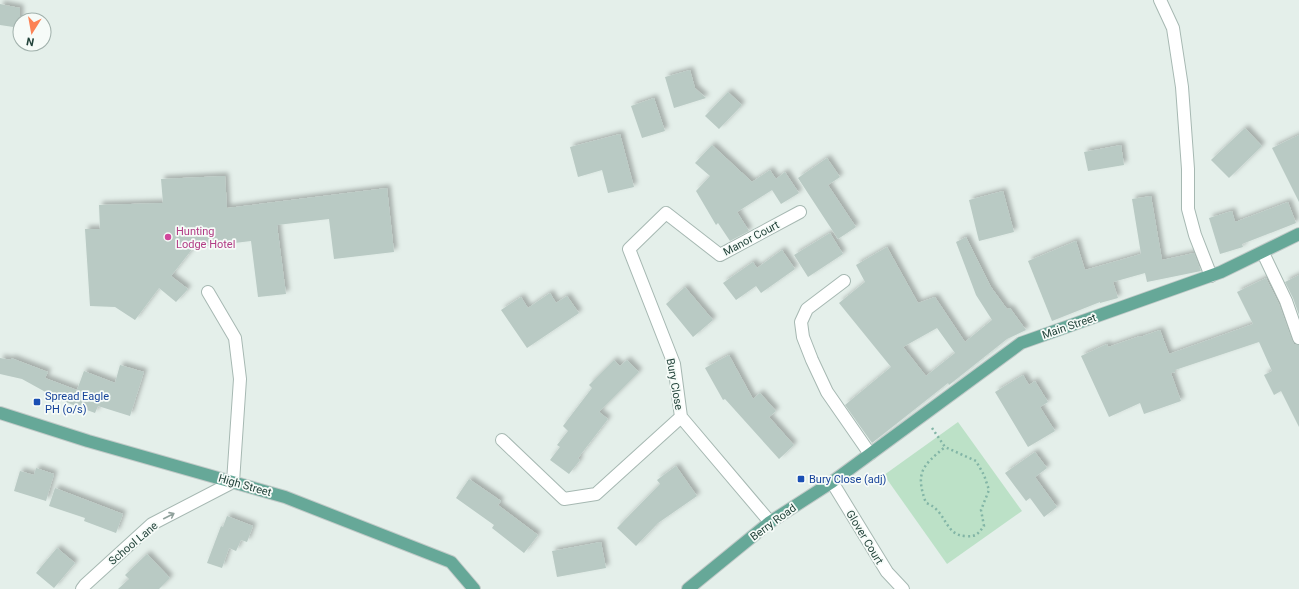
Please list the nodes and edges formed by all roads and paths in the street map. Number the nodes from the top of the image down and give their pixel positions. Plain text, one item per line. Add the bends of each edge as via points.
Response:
1 (1160, 0) edge
2 (800, 212) dead end
3 (666, 213) joint
4 (1299, 234) edge
5 (1263, 253) junction
6 (1211, 276) junction
7 (844, 281) dead end
8 (208, 292) dead end
9 (1299, 338) edge
10 (0, 413) edge
11 (923, 414) junction
12 (681, 417) junction
13 (502, 440) dead end
14 (945, 447) junction
15 (866, 456) junction
16 (234, 482) junction
17 (832, 482) junction
18 (770, 522) junction
19 (83, 587) edge
20 (474, 589) edge
21 (688, 589) edge
22 (903, 589) edge

1 - 6 street via 1173,28 1182,87 1188,168 1188,209
2 - 3 street, Manor Court via 720,255
3 - 12 street, Bury Close via 629,249 674,364
4 - 5 main road, Main Street
5 - 6 main road, Main Street
5 - 9 street via 1286,301
6 - 11 main road, Main Street via 1021,343
7 - 15 street via 808,309 801,322 803,337 827,392
8 - 16 street via 235,338 240,379
10 - 16 main road, High Street
11 - 14 path
11 - 15 main road, Main Street
12 - 13 street via 596,494 564,499
12 - 18 street, Bury Close
14 - 14 path via 976,461 984,475 989,490 981,510 984,526 977,535 959,536 952,532 944,517 932,505 926,503 920,477 930,460
15 - 17 main road, Berry Road
19 -> 16 street, School Lane via 152,524
16 - 20 main road, High Street via 285,497 451,562
17 - 18 main road, Berry Road
17 - 22 street, Glover Court via 887,572
18 - 21 main road, Berry Road

